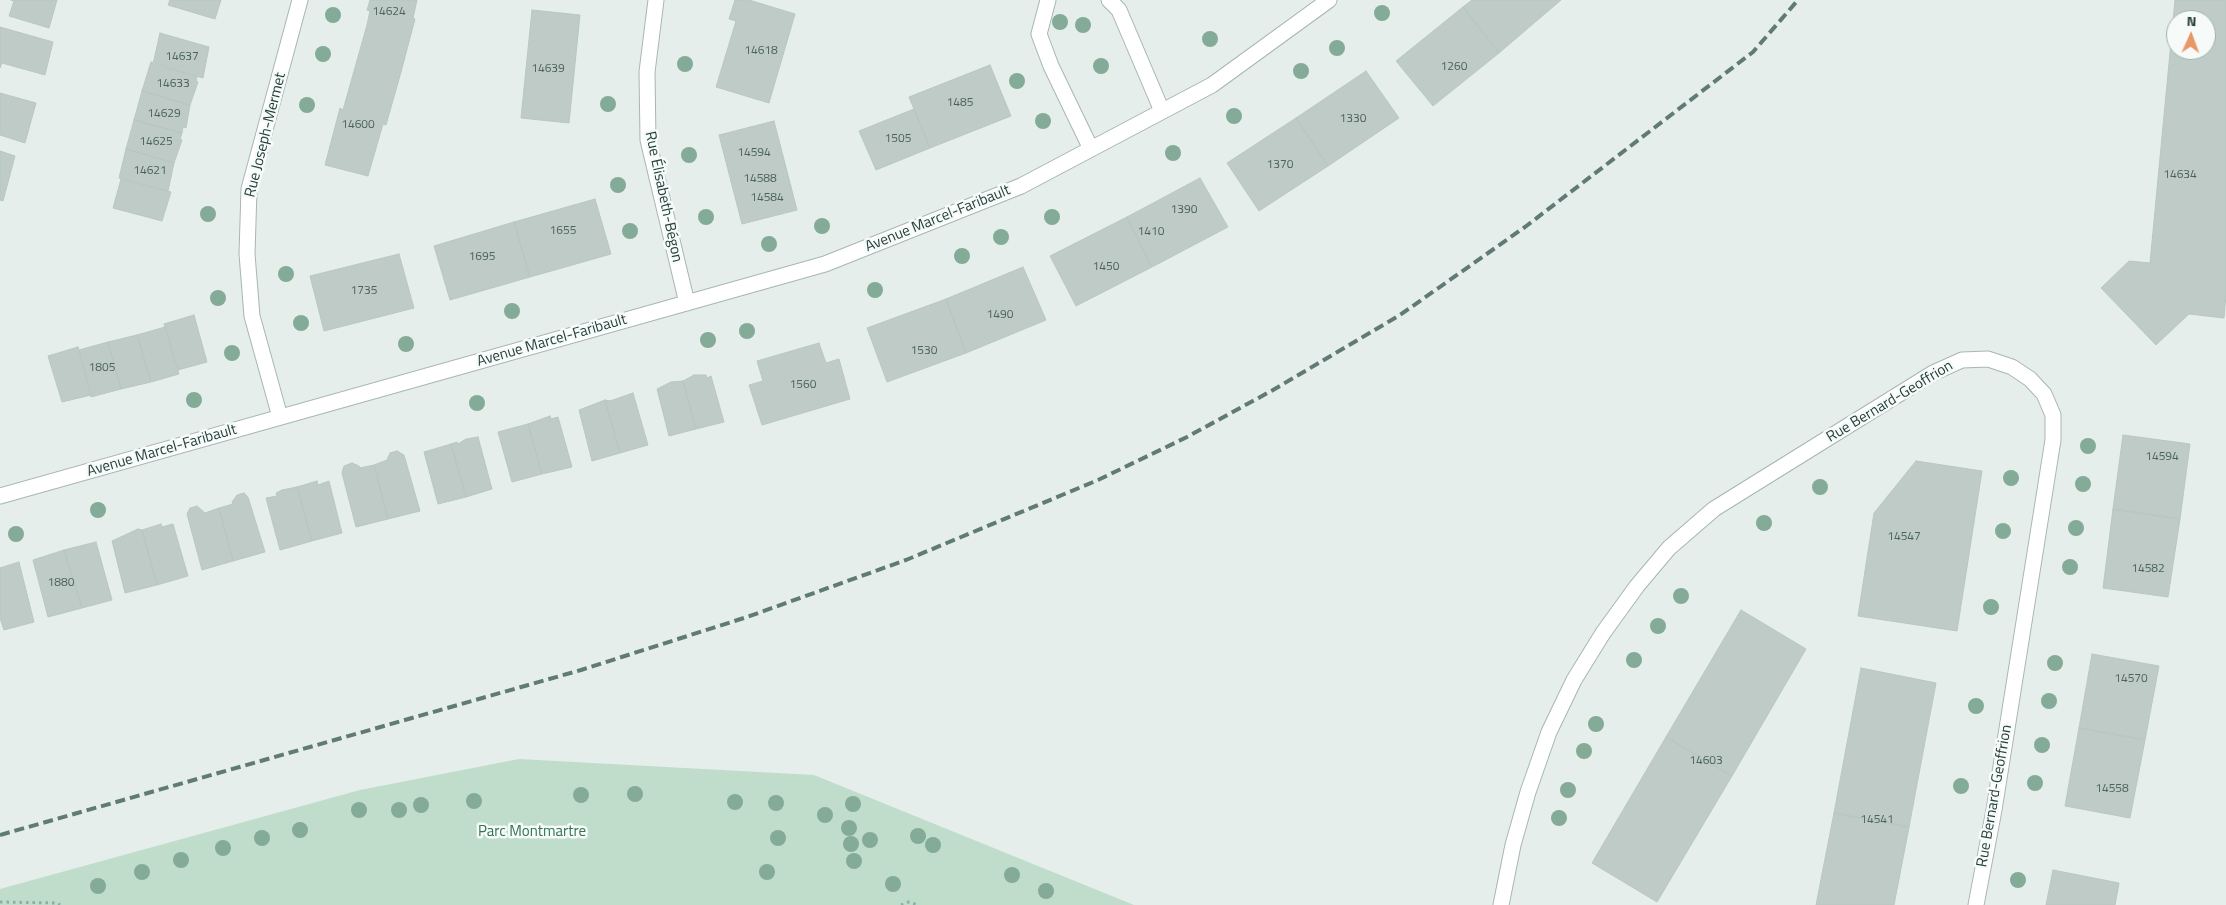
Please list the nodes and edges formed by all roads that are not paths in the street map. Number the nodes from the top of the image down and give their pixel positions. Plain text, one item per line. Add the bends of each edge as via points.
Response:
1 (300, 0) edge
2 (656, 0) edge
3 (1048, 0) edge
4 (1109, 0) edge
5 (1329, 0) edge
6 (1162, 111) junction
7 (1091, 149) junction
8 (687, 303) junction
9 (280, 417) junction
10 (0, 496) edge
11 (1501, 905) edge
12 (1976, 905) edge

1 - 9 street, Rue Joseph-Mermet via 250,189 247,254 252,316
2 - 8 street, Rue Élisabeth-Bégon via 647,72 648,140
3 - 7 street via 1039,34
4 - 6 street via 1119,10
5 - 6 street, Avenue Marcel-Faribault via 1212,85
6 - 7 street, Avenue Marcel-Faribault
7 - 8 street, Avenue Marcel-Faribault via 1021,186 824,264
8 - 9 street, Avenue Marcel-Faribault
9 - 10 street, Avenue Marcel-Faribault
11 - 12 street, Rue Bernard-Geoffrion via 1513,845 1549,732 1574,680 1603,633 1669,548 1714,509 1933,373 1962,360 1988,359 2012,367 2044,394 2053,415 2053,440 1996,800

